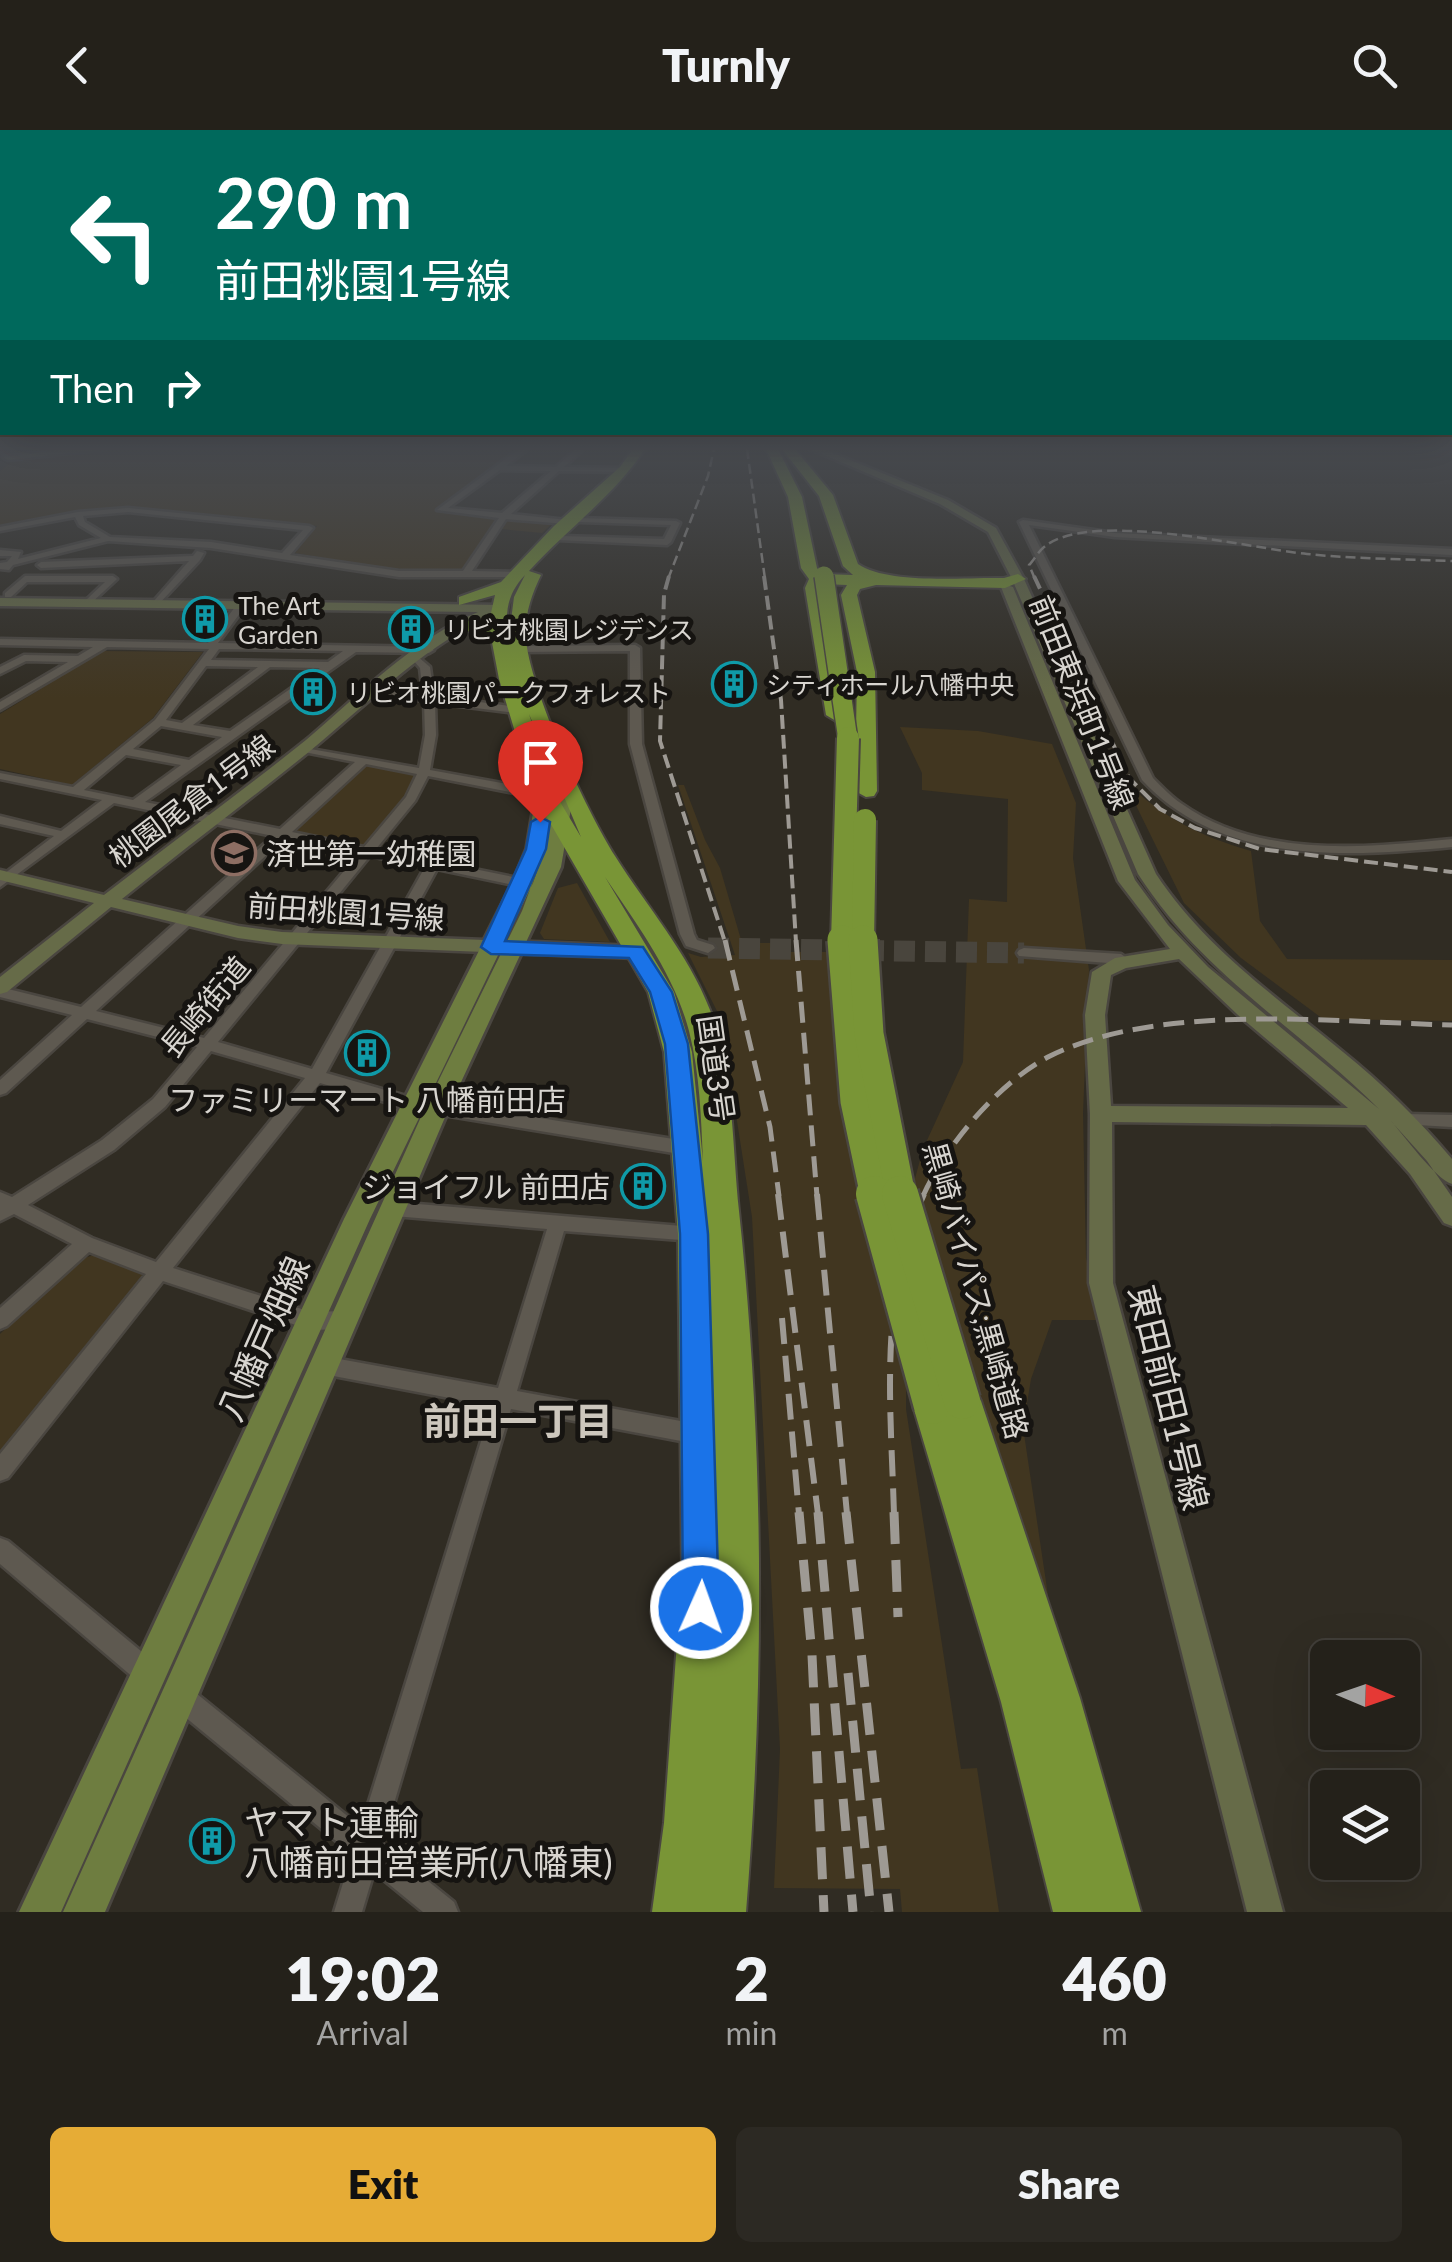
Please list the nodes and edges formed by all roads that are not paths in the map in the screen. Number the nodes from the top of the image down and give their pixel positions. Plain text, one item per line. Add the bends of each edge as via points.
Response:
1 (97, 532) edge
2 (305, 532) edge
3 (493, 532) edge
4 (565, 532) edge
5 (566, 532) edge
6 (603, 532) edge
7 (672, 532) edge
8 (803, 532) edge
9 (815, 532) edge
10 (828, 532) edge
11 (841, 532) edge
12 (985, 532) edge
13 (1027, 532) edge
14 (1102, 532) edge
15 (76, 538) dead end
16 (108, 539) junction
17 (211, 545) junction
18 (1452, 552) edge
19 (0, 553) edge
20 (18, 554) junction
21 (284, 556) junction
22 (197, 558) junction
23 (2, 569) edge
24 (466, 574) junction
25 (890, 576) junction
26 (1009, 579) junction
27 (817, 580) junction
28 (870, 582) junction
29 (509, 594) junction
30 (3, 597) edge
31 (91, 600) junction
32 (159, 600) junction
33 (244, 602) junction
34 (468, 612) junction
35 (498, 627) junction
36 (0, 642) edge
37 (104, 644) junction
38 (214, 646) junction
39 (353, 649) junction
40 (517, 650) junction
41 (423, 654) junction
42 (80, 659) junction
43 (204, 663) junction
44 (268, 664) junction
45 (330, 665) junction
46 (0, 671) edge
47 (0, 692) edge
48 (374, 692) junction
49 (19, 696) junction
50 (429, 700) junction
51 (0, 707) edge
52 (518, 710) junction
53 (159, 722) junction
54 (186, 724) junction
55 (232, 735) junction
56 (303, 748) junction
57 (123, 751) junction
58 (364, 761) junction
59 (192, 764) junction
60 (425, 774) junction
61 (0, 776) edge
62 (858, 789) junction
63 (556, 790) junction
64 (74, 792) junction
65 (110, 800) junction
66 (133, 805) junction
67 (0, 820) edge
68 (210, 820) junction
69 (560, 823) junction
70 (64, 835) junction
71 (282, 835) junction
72 (1452, 843) edge
73 (365, 852) junction
74 (432, 866) junction
75 (3, 878) edge
76 (522, 883) junction
77 (105, 900) junction
78 (189, 920) junction
79 (296, 938) junction
80 (392, 943) junction
81 (502, 948) junction
82 (708, 948) dead end
83 (636, 952) junction
84 (1180, 952) junction
85 (1024, 953) tunnel mouth
86 (1120, 960) junction
87 (0, 990) edge
88 (84, 1014) junction
89 (210, 1046) junction
90 (316, 1076) junction
91 (0, 1089) edge
92 (425, 1106) junction
93 (1101, 1114) junction
94 (1374, 1116) junction
95 (1406, 1120) junction
96 (1452, 1121) edge
97 (686, 1148) junction
98 (1452, 1175) edge
99 (5, 1206) edge
100 (394, 1209) junction
101 (1452, 1216) edge
102 (558, 1222) junction
103 (694, 1234) junction
104 (86, 1242) junction
105 (161, 1272) junction
106 (0, 1320) edge
107 (344, 1320) junction
108 (312, 1321) junction
109 (324, 1365) junction
110 (504, 1401) junction
111 (947, 1404) junction
112 (701, 1435) junction
113 (0, 1470) edge
114 (0, 1549) edge
115 (149, 1674) junction
116 (180, 1696) junction
117 (368, 1847) junction
118 (40, 1912) edge
119 (84, 1912) edge
120 (348, 1912) edge
121 (444, 1912) edge
122 (678, 1912) edge
123 (721, 1912) edge
124 (1078, 1912) edge
125 (1116, 1912) edge
126 (1265, 1912) edge

1 - 16 street
2 - 21 street
3 - 24 street
4 - 29 highway, 国道3号
5 - 29 highway, 国道3号
6 - 7 street via 667,542
8 - 27 highway
9 - 62 highway, 黒崎バイパス;黒崎道路, bridge
10 - 62 highway, 黒崎バイパス;黒崎道路 via 855,682
11 - 25 highway via 854,570
12 - 26 street, 前田東浜町1号線
13 - 72 street via 1161,796 1268,843 1373,852
14 - 18 street
15 - 20 street
16 - 17 street
16 - 23 street
17 - 21 street
17 - 22 street
19 - 20 street
20 - 23 street
21 - 24 street via 399,574
22 - 23 street
22 - 32 street
24 - 29 street
25 - 26 highway
25 - 27 highway
26 - 28 highway
26 - 84 street, 前田東浜町1号線 via 1128,882
26 - 95 street, 前田東浜町1号線 via 1166,908 1235,980
27 - 28 highway
27 - 62 highway, bridge via 812,588 820,633
28 - 62 highway via 850,591 866,672
29 - 34 highway
29 - 35 highway, 国道3号
29 - 40 highway, 国道3号
30 - 31 street
30 - 31 street via 25,579 112,579
31 - 32 street
32 - 33 street
33 - 34 street
33 - 38 street
34 - 35 highway via 476,623
34 - 41 street
35 - 52 highway, 国道3号
36 - 37 street
37 - 38 street
37 - 42 street
38 - 39 street
38 - 43 street
39 - 41 street
39 - 45 street
40 - 63 highway, 国道3号
40 - 82 street via 635,648 638,754 687,934 691,943
41 - 48 street, 桃園尾倉1号線
41 - 50 street, 長崎街道
42 - 46 street via 24,658
42 - 49 street
43 - 44 street
43 - 53 street
44 - 45 street
44 - 54 street
45 - 55 street
47 - 49 street
48 - 50 street
48 - 56 street, 桃園尾倉1号線
49 - 51 street
50 - 52 street
50 - 60 street, 長崎街道 via 432,752
52 - 63 highway, 国道3号
53 - 54 street
53 - 57 street
54 - 55 street
55 - 59 street
56 - 58 street
56 - 68 street, 桃園尾倉1号線
57 - 59 street
57 - 64 street
58 - 60 street
58 - 71 street
59 - 66 street
60 - 63 street
60 - 73 street, 長崎街道
61 - 64 street
62 - 111 highway, 黒崎バイパス;黒崎道路, bridge via 870,1041
63 - 69 highway, 国道3号
63 - 76 main road, 八幡戸畑線
63 - 123 highway, 国道3号 via 678,970 706,1047 736,1390 737,1719
64 - 65 street
65 - 66 street
65 - 70 street
66 - 68 street
67 - 70 street
68 - 71 street
68 - 77 street, 桃園尾倉1号線
69 - 81 main road, 八幡戸畑線 via 550,867
69 - 83 highway, 国道3号
70 - 75 street
71 - 73 street
71 - 78 street
73 - 74 street
73 - 79 street, 長崎街道
74 - 76 street
74 - 80 street
75 - 77 street, 前田桃園1号線
76 - 81 main road, 八幡戸畑線
77 - 78 street, 前田桃園1号線
77 - 87 street, 桃園尾倉1号線
78 - 79 street, 前田桃園1号線
78 - 88 street
79 - 80 street, 前田桃園1号線
79 - 89 street, 長崎街道
80 - 81 street, 前田桃園1号線
80 - 90 street
81 - 83 street, 前田桃園1号線
81 - 92 main road, 八幡戸畑線
83 - 97 highway, 国道3号 via 661,992 677,1044
84 - 86 street
84 - 94 street, 前田東浜町1号線
85 - 86 street
86 - 93 street, 東田前田1号線 via 1102,972 1095,1015
87 - 88 street
88 - 89 street
88 - 91 street
89 - 90 street
89 - 99 street, 長崎街道 via 159,1103 108,1145
90 - 92 street
90 - 105 street
92 - 97 street
92 - 100 main road, 八幡戸畑線
92 - 108 main road, 八幡戸畑線
93 - 94 street
93 - 126 street, 東田前田1号線 via 1101,1283
94 - 95 street
94 - 101 street, 前田東浜町1号線 via 1434,1184
95 - 96 street
95 - 98 street, 前田東浜町1号線
97 - 103 highway, 国道3号
99 - 104 street
100 - 102 street
100 - 107 main road, 八幡戸畑線
102 - 103 street
102 - 110 street
103 - 112 highway, 国道3号
104 - 105 street
104 - 106 street
105 - 108 street
105 - 113 street
107 - 108 street
107 - 109 main road, 八幡戸畑線
108 - 115 main road, 八幡戸畑線
109 - 110 street
109 - 116 main road, 八幡戸畑線
110 - 112 street
110 - 117 street
111 - 124 highway, 黒崎バイパス;黒崎道路
111 - 125 highway, 黒崎バイパス;黒崎道路 via 1058,1698
112 - 122 highway, 国道3号 via 703,1572
114 - 115 street
115 - 116 street
115 - 118 main road, 八幡戸畑線
116 - 117 street
116 - 119 main road, 八幡戸畑線
117 - 120 street
117 - 121 street

